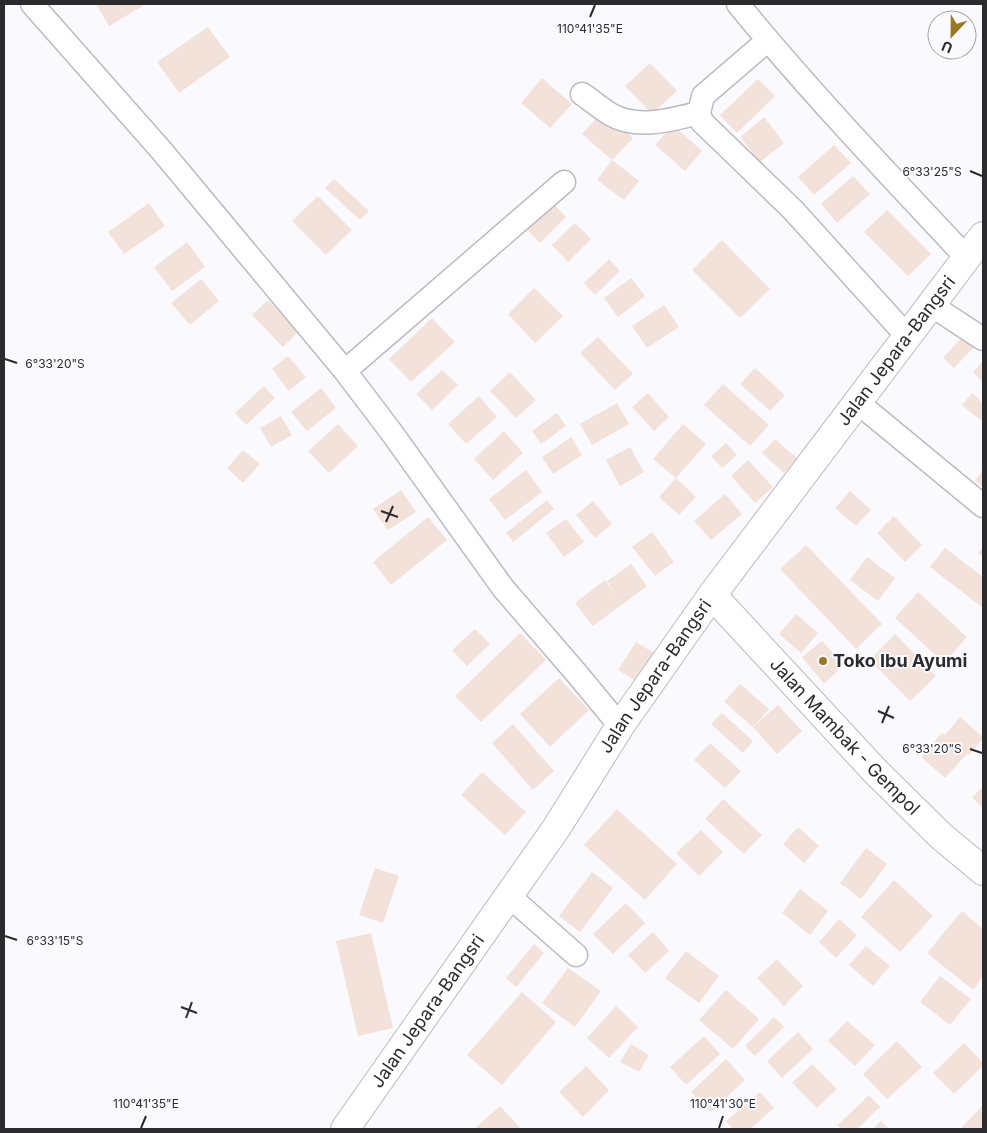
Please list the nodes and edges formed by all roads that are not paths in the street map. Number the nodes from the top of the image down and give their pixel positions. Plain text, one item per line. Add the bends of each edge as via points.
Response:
1 (32, 4) edge
2 (738, 4) edge
3 (768, 40) junction
4 (582, 94) dead end
5 (699, 113) junction
6 (564, 182) dead end
7 (983, 236) edge
8 (967, 258) junction
9 (931, 304) junction
10 (907, 336) junction
11 (983, 339) edge
12 (346, 371) junction
13 (857, 402) junction
14 (983, 506) edge
15 (712, 595) junction
16 (620, 726) junction
17 (983, 871) edge
18 (508, 895) junction
19 (576, 955) dead end
20 (345, 1129) edge

1 - 12 street via 161,150
2 - 3 street
3 - 5 street via 703,96
3 - 8 street
4 - 5 street via 611,115 634,122 662,121
5 - 10 street via 702,122 793,210
6 - 12 street
7 - 8 main road, Jalan Jepara-Bangsri
8 - 9 main road, Jalan Jepara-Bangsri
9 - 10 main road, Jalan Jepara-Bangsri
9 - 11 street
10 - 13 main road, Jalan Jepara-Bangsri
12 - 16 street via 503,588
13 - 14 street
13 - 15 main road, Jalan Jepara-Bangsri
15 - 16 main road, Jalan Jepara-Bangsri
15 - 17 main road, Jalan Mambak - Gempol via 875,771 941,836
16 - 18 main road, Jalan Jepara-Bangsri via 557,827
18 - 19 street
18 - 20 main road, Jalan Jepara-Bangsri

